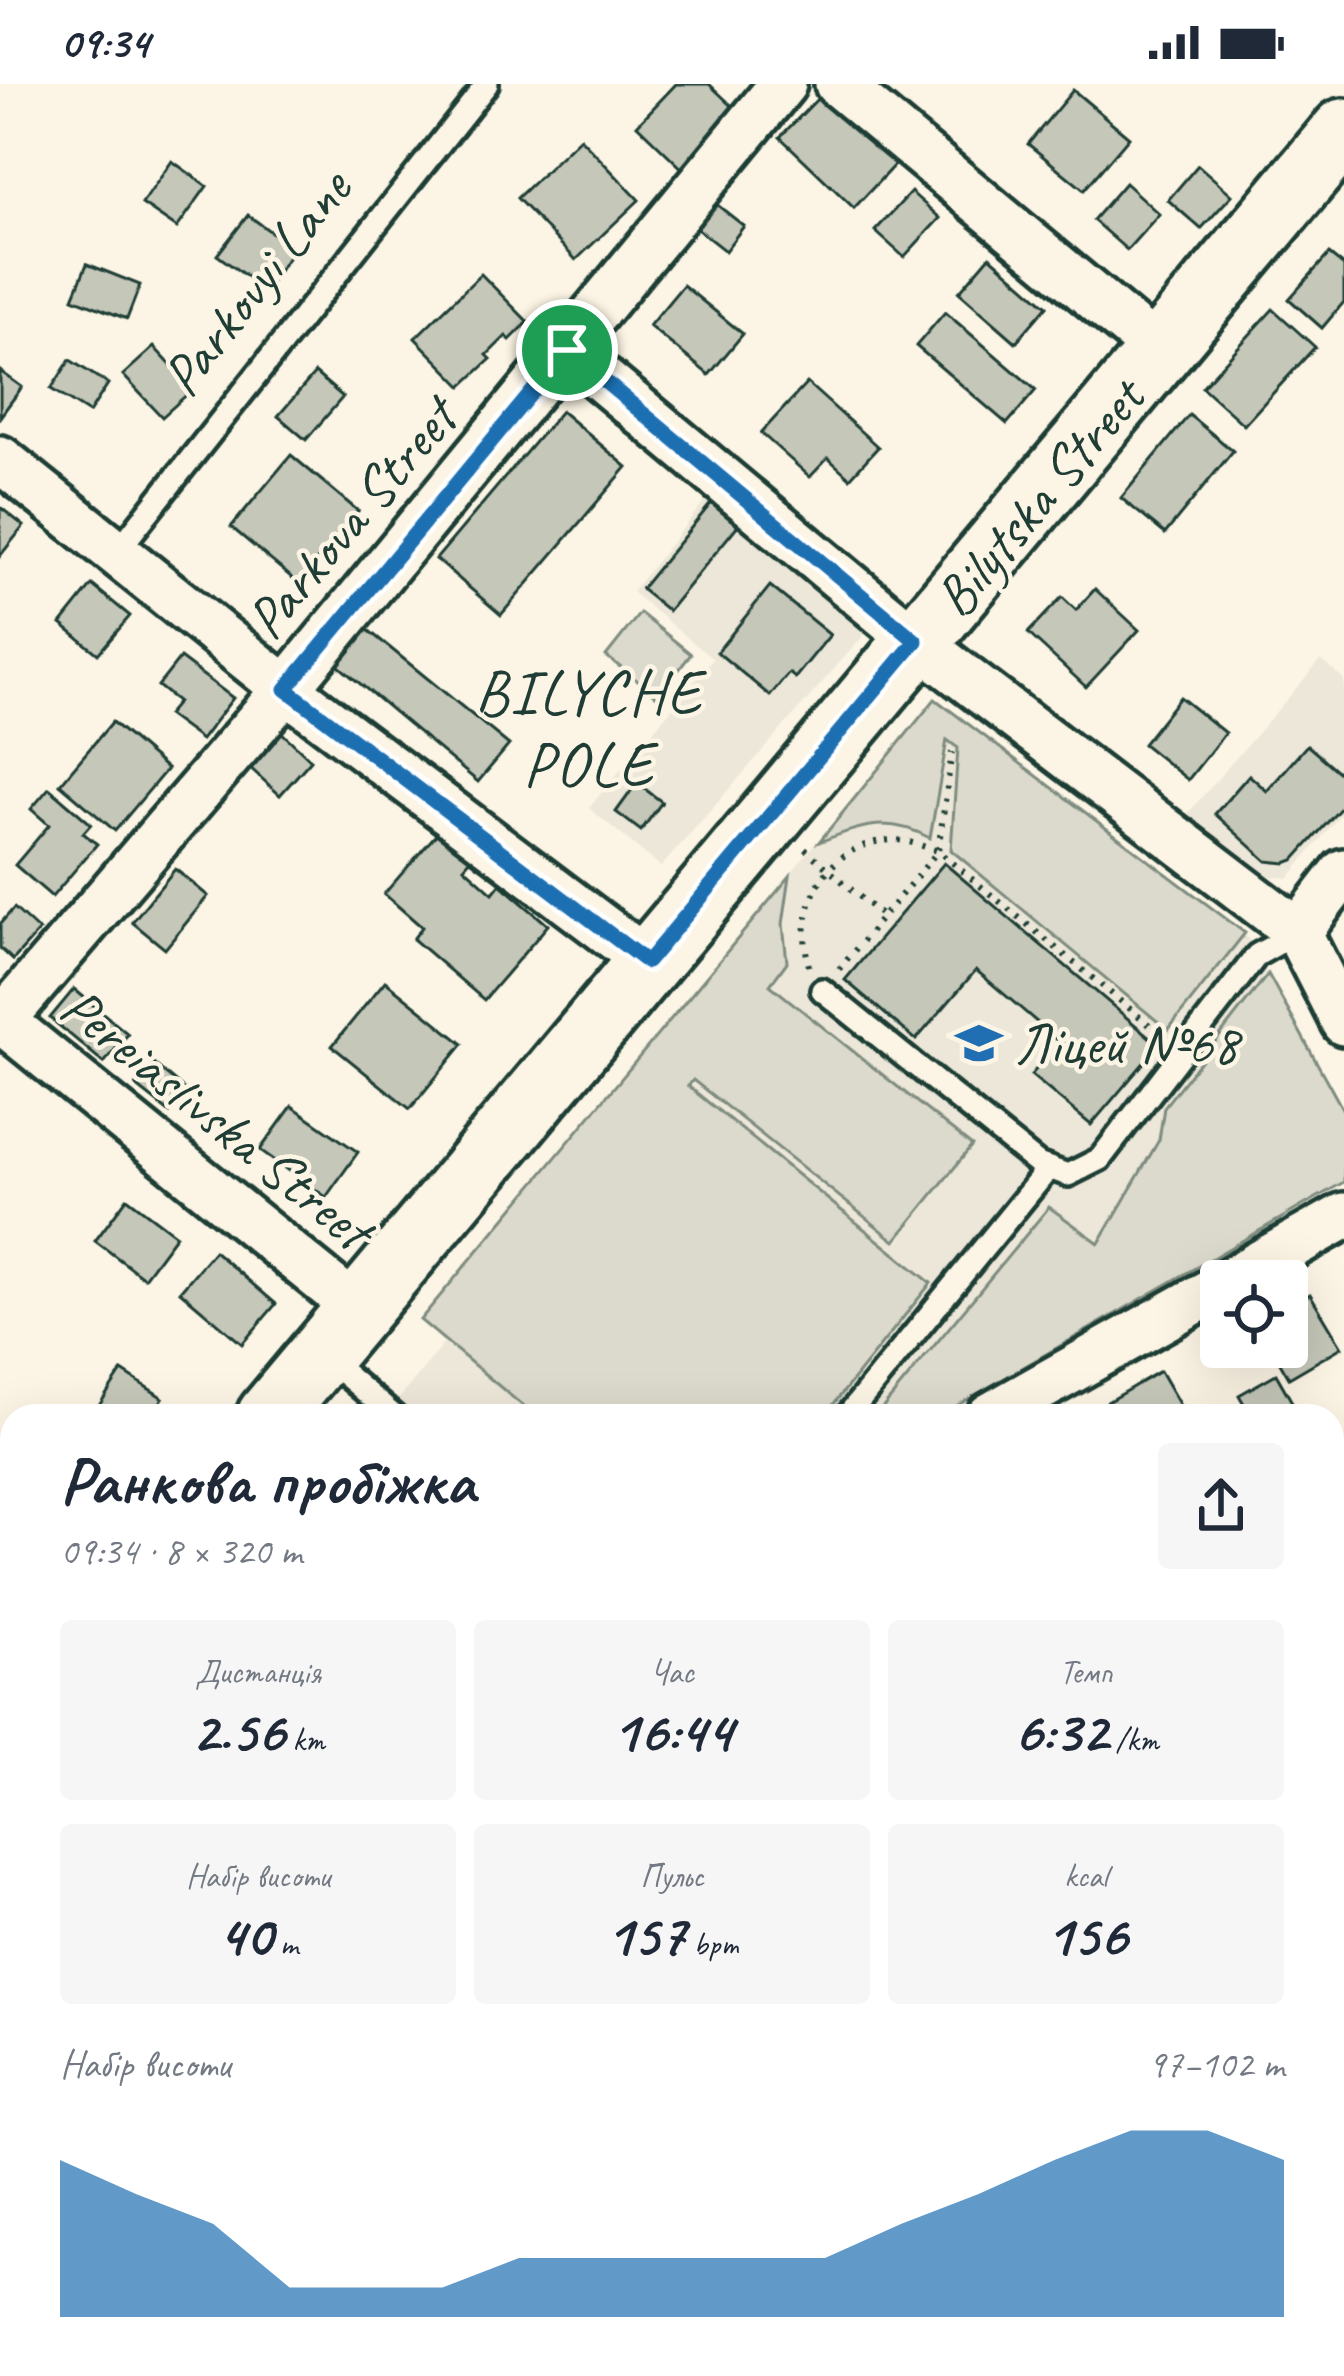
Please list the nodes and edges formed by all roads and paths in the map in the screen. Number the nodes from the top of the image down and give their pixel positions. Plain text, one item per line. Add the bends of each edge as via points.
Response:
1 (487, 84) edge
2 (783, 84) edge
3 (838, 84) edge
4 (1344, 131) edge
5 (567, 350) junction
6 (1160, 352) junction
7 (0, 459) edge
8 (116, 554) junction
9 (916, 641) junction
10 (286, 689) junction
11 (952, 752) dead end
12 (802, 847) dead end
13 (938, 851) junction
14 (828, 870) junction
15 (1344, 872) edge
16 (883, 917) junction
17 (1298, 932) junction
18 (647, 962) junction
19 (822, 990) junction
20 (1, 1021) edge
21 (1344, 1022) edge
22 (1183, 1052) junction
23 (1049, 1168) junction
24 (1344, 1216) edge
25 (1266, 1260) edge
26 (1200, 1298) edge
27 (339, 1332) junction
28 (279, 1404) edge
29 (386, 1404) edge
30 (857, 1404) edge
31 (1021, 1404) edge

1 - 8 lane, Parkovyi Lane
2 - 5 street, Parkova Street
3 - 6 street
4 - 6 main road, Bilytska Street
5 - 9 street
5 - 10 street, Parkova Street
6 - 9 main road, Bilytska Street
7 - 8 street
8 - 10 street
9 - 17 street
9 - 18 main road, Bilytska Street
10 - 18 street
10 - 20 street, Parkova Street
11 - 13 path
12 - 14 path
13 - 14 path via 896,839 860,846
13 - 16 path
13 - 22 path
14 - 16 path
14 - 19 path via 802,922 807,963
15 - 17 street
16 - 19 path
17 - 21 street
17 - 22 lane via 1257,955
18 - 27 main road, Bilytska Street
19 - 23 lane
20 - 27 street, Pereiaslivska Street
22 - 23 lane via 1100,1159 1068,1175
23 - 30 lane
24 - 25 street
26 - 31 street
27 - 28 main road, Bilytska Street
27 - 29 lane

